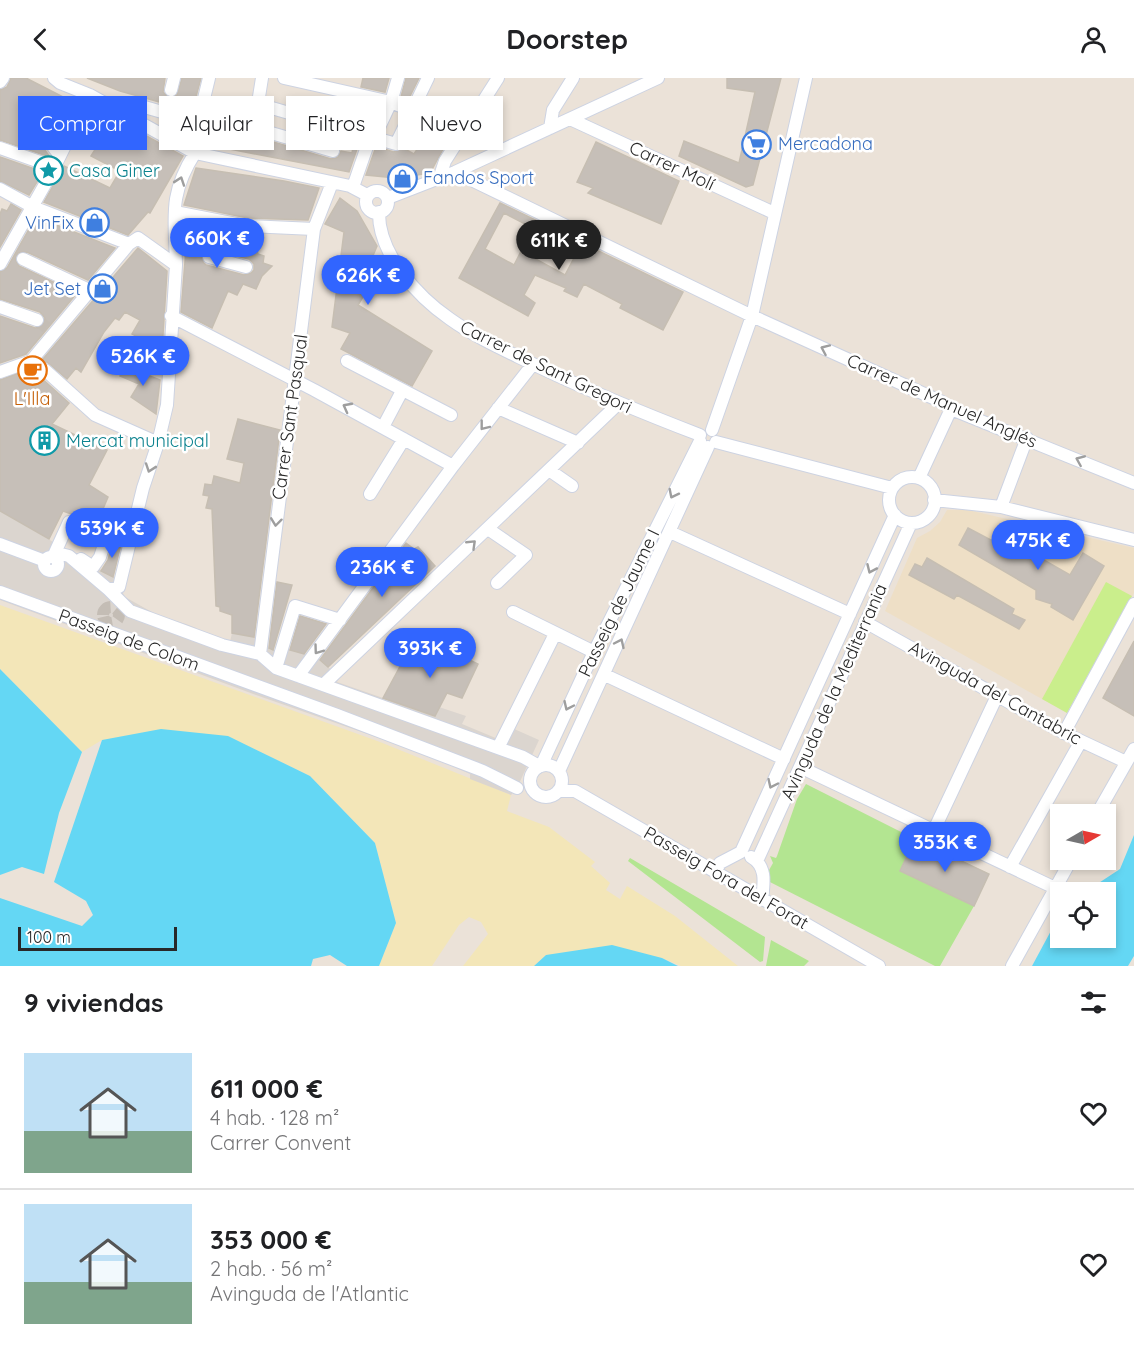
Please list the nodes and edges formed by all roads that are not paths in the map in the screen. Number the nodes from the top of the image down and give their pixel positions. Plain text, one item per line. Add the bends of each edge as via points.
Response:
1 (54, 78) edge
2 (210, 78) edge
3 (262, 78) edge
4 (284, 78) edge
5 (398, 78) edge
6 (428, 78) edge
7 (498, 78) edge
8 (573, 78) edge
9 (658, 78) edge
10 (806, 78) edge
11 (79, 84) edge
12 (90, 95) joint
13 (205, 96) edge
14 (259, 96) edge
15 (419, 96) edge
16 (391, 102) junction
17 (398, 105) edge
18 (386, 111) edge
19 (570, 119) junction
20 (147, 126) edge
21 (550, 128) junction
22 (274, 134) edge
23 (398, 140) edge
24 (386, 141) edge
25 (0, 148) edge
26 (50, 150) edge
27 (368, 150) edge
28 (333, 151) dead end
29 (195, 153) junction
30 (56, 164) junction
31 (455, 172) junction
32 (439, 179) junction
33 (332, 183) junction
34 (353, 188) junction
35 (0, 189) edge
36 (368, 195) junction
37 (387, 198) junction
38 (33, 207) junction
39 (175, 212) junction
40 (379, 212) junction
41 (774, 213) junction
42 (314, 229) junction
43 (129, 244) junction
44 (3, 251) edge
45 (209, 257) tunnel mouth
46 (23, 259) dead end
47 (0, 264) edge
48 (176, 265) junction
49 (246, 267) dead end
50 (90, 291) junction
51 (0, 307) edge
52 (171, 316) junction
53 (752, 316) junction
54 (37, 320) tunnel mouth
55 (347, 361) dead end
56 (37, 364) junction
57 (533, 364) junction
58 (0, 372) edge
59 (294, 381) junction
60 (402, 391) junction
61 (618, 404) junction
62 (498, 408) junction
63 (951, 409) junction
64 (451, 415) dead end
65 (383, 427) junction
66 (1027, 438) junction
67 (404, 439) junction
68 (707, 439) junction
69 (158, 443) junction
70 (578, 443) junction
71 (453, 466) junction
72 (549, 470) junction
73 (919, 478) junction
74 (1134, 483) edge
75 (572, 486) dead end
76 (892, 488) junction
77 (370, 494) dead end
78 (934, 500) junction
79 (1001, 507) junction
80 (895, 515) junction
81 (910, 523) junction
82 (488, 529) junction
83 (132, 530) junction
84 (670, 532) junction
85 (107, 535) junction
86 (1134, 540) edge
87 (0, 544) edge
88 (58, 544) junction
89 (51, 558) junction
90 (497, 583) dead end
91 (114, 588) junction
92 (0, 592) edge
93 (1134, 604) edge
94 (513, 612) dead end
95 (850, 614) junction
96 (340, 620) junction
97 (866, 622) junction
98 (555, 634) junction
99 (594, 652) junction
100 (260, 654) junction
101 (276, 668) junction
102 (605, 675) junction
103 (298, 676) junction
104 (323, 685) junction
105 (997, 696) junction
106 (1064, 733) junction
107 (1081, 741) junction
108 (498, 748) junction
109 (1134, 749) edge
110 (784, 759) junction
111 (1126, 762) junction
112 (537, 764) junction
113 (800, 767) junction
114 (560, 774) junction
115 (517, 788) dead end
116 (573, 791) junction
117 (558, 792) junction
118 (1103, 804) edge
119 (934, 830) junction
120 (741, 852) junction
121 (757, 861) junction
122 (1010, 867) junction
123 (715, 872) junction
124 (1050, 886) edge
125 (1050, 897) edge
126 (762, 899) junction
127 (879, 966) edge
128 (1012, 966) edge

1 - 11 street
2 - 13 street
3 - 14 street
4 - 16 street
5 - 16 street
6 - 15 street
7 - 32 street via 445,161
8 - 21 street via 553,110
9 - 19 street
10 - 41 street
11 - 12 street
12 - 30 street
16 - 17 street
16 - 18 street
19 - 21 street
19 - 41 street, Carrer Molí
20 - 29 street
21 - 31 street
22 - 28 street
23 - 24 street via 396,144
25 - 30 street
26 - 30 street
27 - 34 street
29 - 33 street
39 -> 29 street via 174,199 182,174
30 - 38 street
31 - 32 street
31 - 53 street, Carrer de Manuel Anglés
32 - 37 street
33 - 34 street
33 - 42 street, Carrer Sant Pasqual
34 - 36 street
35 - 38 street
36 - 37 street via 379,190
36 - 40 street via 369,210
37 - 40 street via 387,207
38 - 43 street
38 - 44 street
39 - 42 street via 247,226
39 - 48 street via 181,250
40 - 57 street, Carrer de Sant Gregori via 380,231 405,277 448,318
41 - 53 street
42 - 59 street, Carrer Sant Pasqual
43 - 48 street via 138,238
43 - 50 street
44 - 47 street
45 - 49 street
46 - 50 street
48 - 52 street
50 - 56 street
51 - 54 street
52 - 59 street
52 - 69 street via 167,405
63 -> 53 street, Carrer de Manuel Anglés
53 - 68 street
55 - 60 street
56 - 58 street
56 - 69 street via 95,415
57 - 61 street, Carrer de Sant Gregori
57 - 62 street
65 -> 59 street
59 -> 100 street, Carrer Sant Pasqual
60 - 64 street
60 - 65 street
61 - 68 street, Carrer de Sant Gregori
61 - 70 street
62 - 70 street
62 -> 71 street
63 - 66 street, Carrer de Manuel Anglés
63 - 73 street
65 - 67 street
74 -> 66 street, Carrer de Manuel Anglés
66 - 79 street
67 - 71 street
67 - 77 street
68 - 76 street, Carrer de Sant Gregori
68 - 84 street, Passeig de Jaume I
68 -> 99 street, Passeig de Jaume I
69 -> 83 street
70 - 72 street
71 - 96 street
72 - 75 street
72 - 82 street
73 - 76 street via 904,478
73 - 78 street via 930,487
76 - 80 street via 889,499
78 - 79 street
78 - 81 street via 924,519
79 - 86 street
80 - 81 street
80 -> 95 street, Avinguda de la Mediterrania
81 - 97 street, Avinguda de la Mediterrania
82 - 90 street via 526,555
104 -> 82 street
83 - 85 street
83 - 91 street
84 - 95 street
102 -> 84 street, Passeig de Jaume I
85 - 88 street via 69,522
85 - 88 street via 93,567
87 - 89 street, Passeig de Colom
88 - 89 street
89 - 91 street, Passeig de Colom via 69,555
91 - 100 street, Passeig de Colom via 130,611 151,621
92 - 115 street, Passeig de Colom via 483,771
93 - 106 street
94 - 98 street
95 - 110 street, Avinguda de la Mediterrania
96 - 101 street via 295,606
96 -> 103 street
97 - 105 street, Avinguda del Cantabric
97 - 113 street, Avinguda de la Mediterrania
98 - 99 street
98 - 108 street
99 -> 112 street, Passeig de Jaume I
100 - 101 street
101 - 103 street
102 - 110 street
102 - 114 street, Passeig de Jaume I
103 - 104 street
104 - 108 street
105 - 106 street, Avinguda del Cantabric
105 - 119 street
106 - 107 street, Avinguda del Cantabric
107 - 111 street, Avinguda del Cantabric
107 - 122 street
108 - 112 street
109 - 111 street
110 -> 120 street, Avinguda de la Mediterrania
111 - 118 street
112 - 114 street via 552,766
112 - 117 street via 531,777 533,790 545,796
113 - 119 street
113 - 121 street, Avinguda de la Mediterrania
114 - 116 street, Passeig Fora del Forat
114 - 117 street
116 - 117 street
116 - 123 street, Passeig Fora del Forat
119 - 122 street
120 - 121 street
120 - 123 street via 720,863
121 - 126 street via 764,879
122 - 124 street
123 - 126 street, Passeig Fora del Forat
125 - 128 street
126 - 127 street, Passeig Fora del Forat

